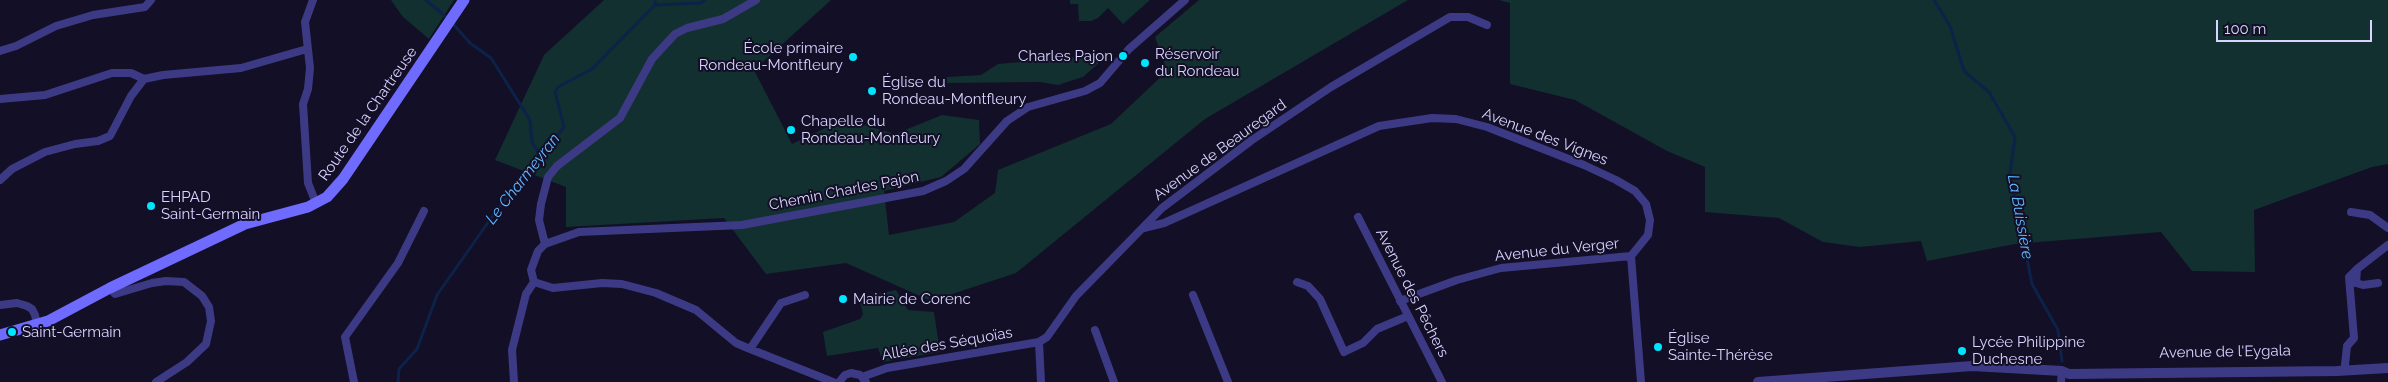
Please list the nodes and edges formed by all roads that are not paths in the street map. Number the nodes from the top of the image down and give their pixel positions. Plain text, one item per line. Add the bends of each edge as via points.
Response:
1 (151, 0) edge
2 (313, 0) edge
3 (464, 0) edge
4 (756, 0) edge
5 (1185, 0) edge
6 (1487, 24) dead end
7 (307, 49) junction
8 (0, 51) edge
9 (144, 79) junction
10 (0, 99) edge
11 (0, 180) edge
12 (316, 203) junction
13 (424, 211) dead end
14 (2351, 212) dead end
15 (1358, 216) dead end
16 (1142, 228) junction
17 (2388, 228) edge
18 (545, 244) junction
19 (2388, 244) edge
20 (1631, 256) junction
21 (2357, 269) junction
22 (534, 282) junction
23 (1297, 282) dead end
24 (2378, 283) dead end
25 (110, 288) junction
26 (805, 295) dead end
27 (1194, 295) dead end
28 (1400, 301) junction
29 (0, 305) edge
30 (1408, 316) junction
31 (37, 325) junction
32 (1095, 330) dead end
33 (0, 335) edge
34 (1038, 342) junction
35 (750, 349) junction
36 (2388, 362) edge
37 (2345, 365) junction
38 (2388, 368) edge
39 (2062, 371) junction
40 (1870, 378) edge
41 (864, 379) edge
42 (156, 382) edge
43 (354, 382) edge
44 (514, 382) edge
45 (833, 382) edge
46 (839, 382) edge
47 (1041, 382) edge
48 (1114, 382) edge
49 (1228, 382) edge
50 (1442, 382) edge
51 (1641, 382) edge
52 (1758, 382) edge
53 (2061, 382) edge

1 - 8 street via 145,7 93,15 56,26
2 - 7 street via 305,22
3 - 12 main road, Route de la Chartreuse via 344,179 331,194
4 - 18 street via 723,19 675,34 652,59 620,118 557,166 548,177 541,204 540,226
5 - 18 street, Chemin Charles Pajon via 1129,49 1100,83 1085,91 1028,107 1007,121 964,169 946,182 923,191 742,224 601,229 579,232
6 - 16 street, Avenue de Beauregard via 1468,17 1450,17 1390,51 1252,140 1183,190
7 - 9 street via 241,68
7 - 12 street via 310,68 303,104 304,142 308,183
9 - 10 street via 132,73 112,73 45,95
9 - 11 street via 110,136 45,152 12,169
12 - 25 main road, Route de la Chartreuse via 245,224
13 - 43 street via 398,262 345,337
14 - 17 street via 2370,215
15 - 28 street, Avenue des Pêchers
16 - 20 street, Avenue des Vignes via 1164,223 1379,126 1409,120 1448,119 1510,136 1584,165 1635,190 1646,204 1650,220 1648,235
16 - 34 street, Avenue de Beauregard via 1076,296 1047,336
18 - 22 street via 533,261
19 - 21 street
20 - 28 street, Avenue du Verger via 1501,268
20 - 51 street
21 - 24 street via 2356,283
21 - 37 street via 2349,277 2354,338 2347,346
22 - 35 street via 553,288 622,284 656,293 696,310 736,342
22 - 44 street via 526,294 512,350
23 - 30 street via 1308,286 1320,299 1344,352 1363,343 1377,329
25 - 31 main road, Route de la Chartreuse
25 - 42 street via 115,294 152,283 184,282 202,296 209,307 212,321 206,344 187,362
26 - 35 street via 781,303
27 - 49 street
28 - 30 street, Avenue des Pêchers
29 - 31 street via 17,303 32,308
30 - 50 street, Avenue des Pêchers
31 - 33 main road, Route de la Chartreuse
32 - 48 street
34 - 41 street, Allée des Séquoïas via 881,370
34 - 47 street
35 - 45 street
36 - 37 street, Avenue de l'Eygala
37 - 39 street, Avenue de l'Eygala via 2073,368
38 - 39 street, Avenue de l'Eygala via 2068,374
39 - 40 street, Avenue de l'Eygala via 1972,366
39 - 53 street
40 - 52 street, Avenue de l'Eygala
41 - 46 street, Allée des Séquoïas via 849,374

